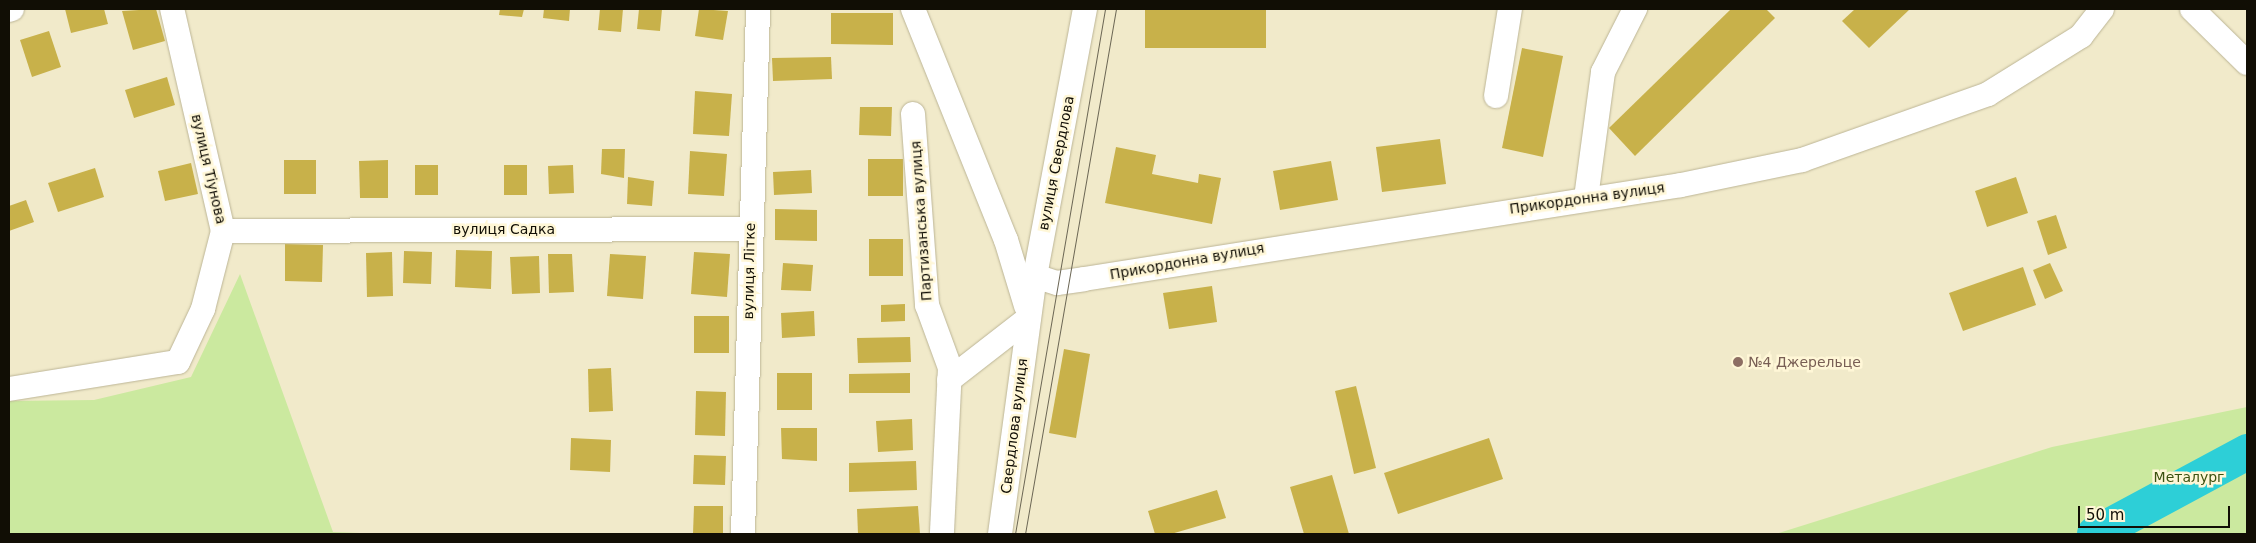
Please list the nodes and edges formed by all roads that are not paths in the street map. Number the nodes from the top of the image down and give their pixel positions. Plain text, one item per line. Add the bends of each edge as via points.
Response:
1 (172, 9) edge
2 (758, 9) edge
3 (913, 9) edge
4 (1085, 9) edge
5 (1510, 9) edge
6 (1635, 9) edge
7 (2102, 9) edge
8 (2192, 9) edge
9 (2247, 63) edge
10 (1496, 96) dead end
11 (913, 114) dead end
12 (1586, 198) junction
13 (750, 229) junction
14 (223, 231) junction
15 (1034, 276) junction
16 (1029, 318) junction
17 (949, 380) junction
18 (9, 389) edge
19 (743, 534) edge
20 (942, 534) edge
21 (1000, 534) edge

1 - 14 street, вулиця Тіунова
2 - 13 street, вулиця Літке
3 - 16 street via 1006,240
4 - 15 street, вулиця Свердлова
5 - 10 street
6 - 12 street via 1603,72
7 - 12 street, Прикордонна вулиця via 2081,36 1988,94 1802,160 1708,180
8 - 9 street
11 - 17 street, Партизанська вулиця via 927,305 950,368
12 - 15 street, Прикордонна вулиця via 1057,283
13 - 14 street, вулиця Садка
13 - 19 street, вулиця Літке
14 - 18 street, вулиця Тіунова via 203,310 178,362
15 - 16 street, вулиця Свердлова
16 - 17 street
16 - 21 street, Свердлова вулиця
17 - 20 street, Партизанська вулиця

